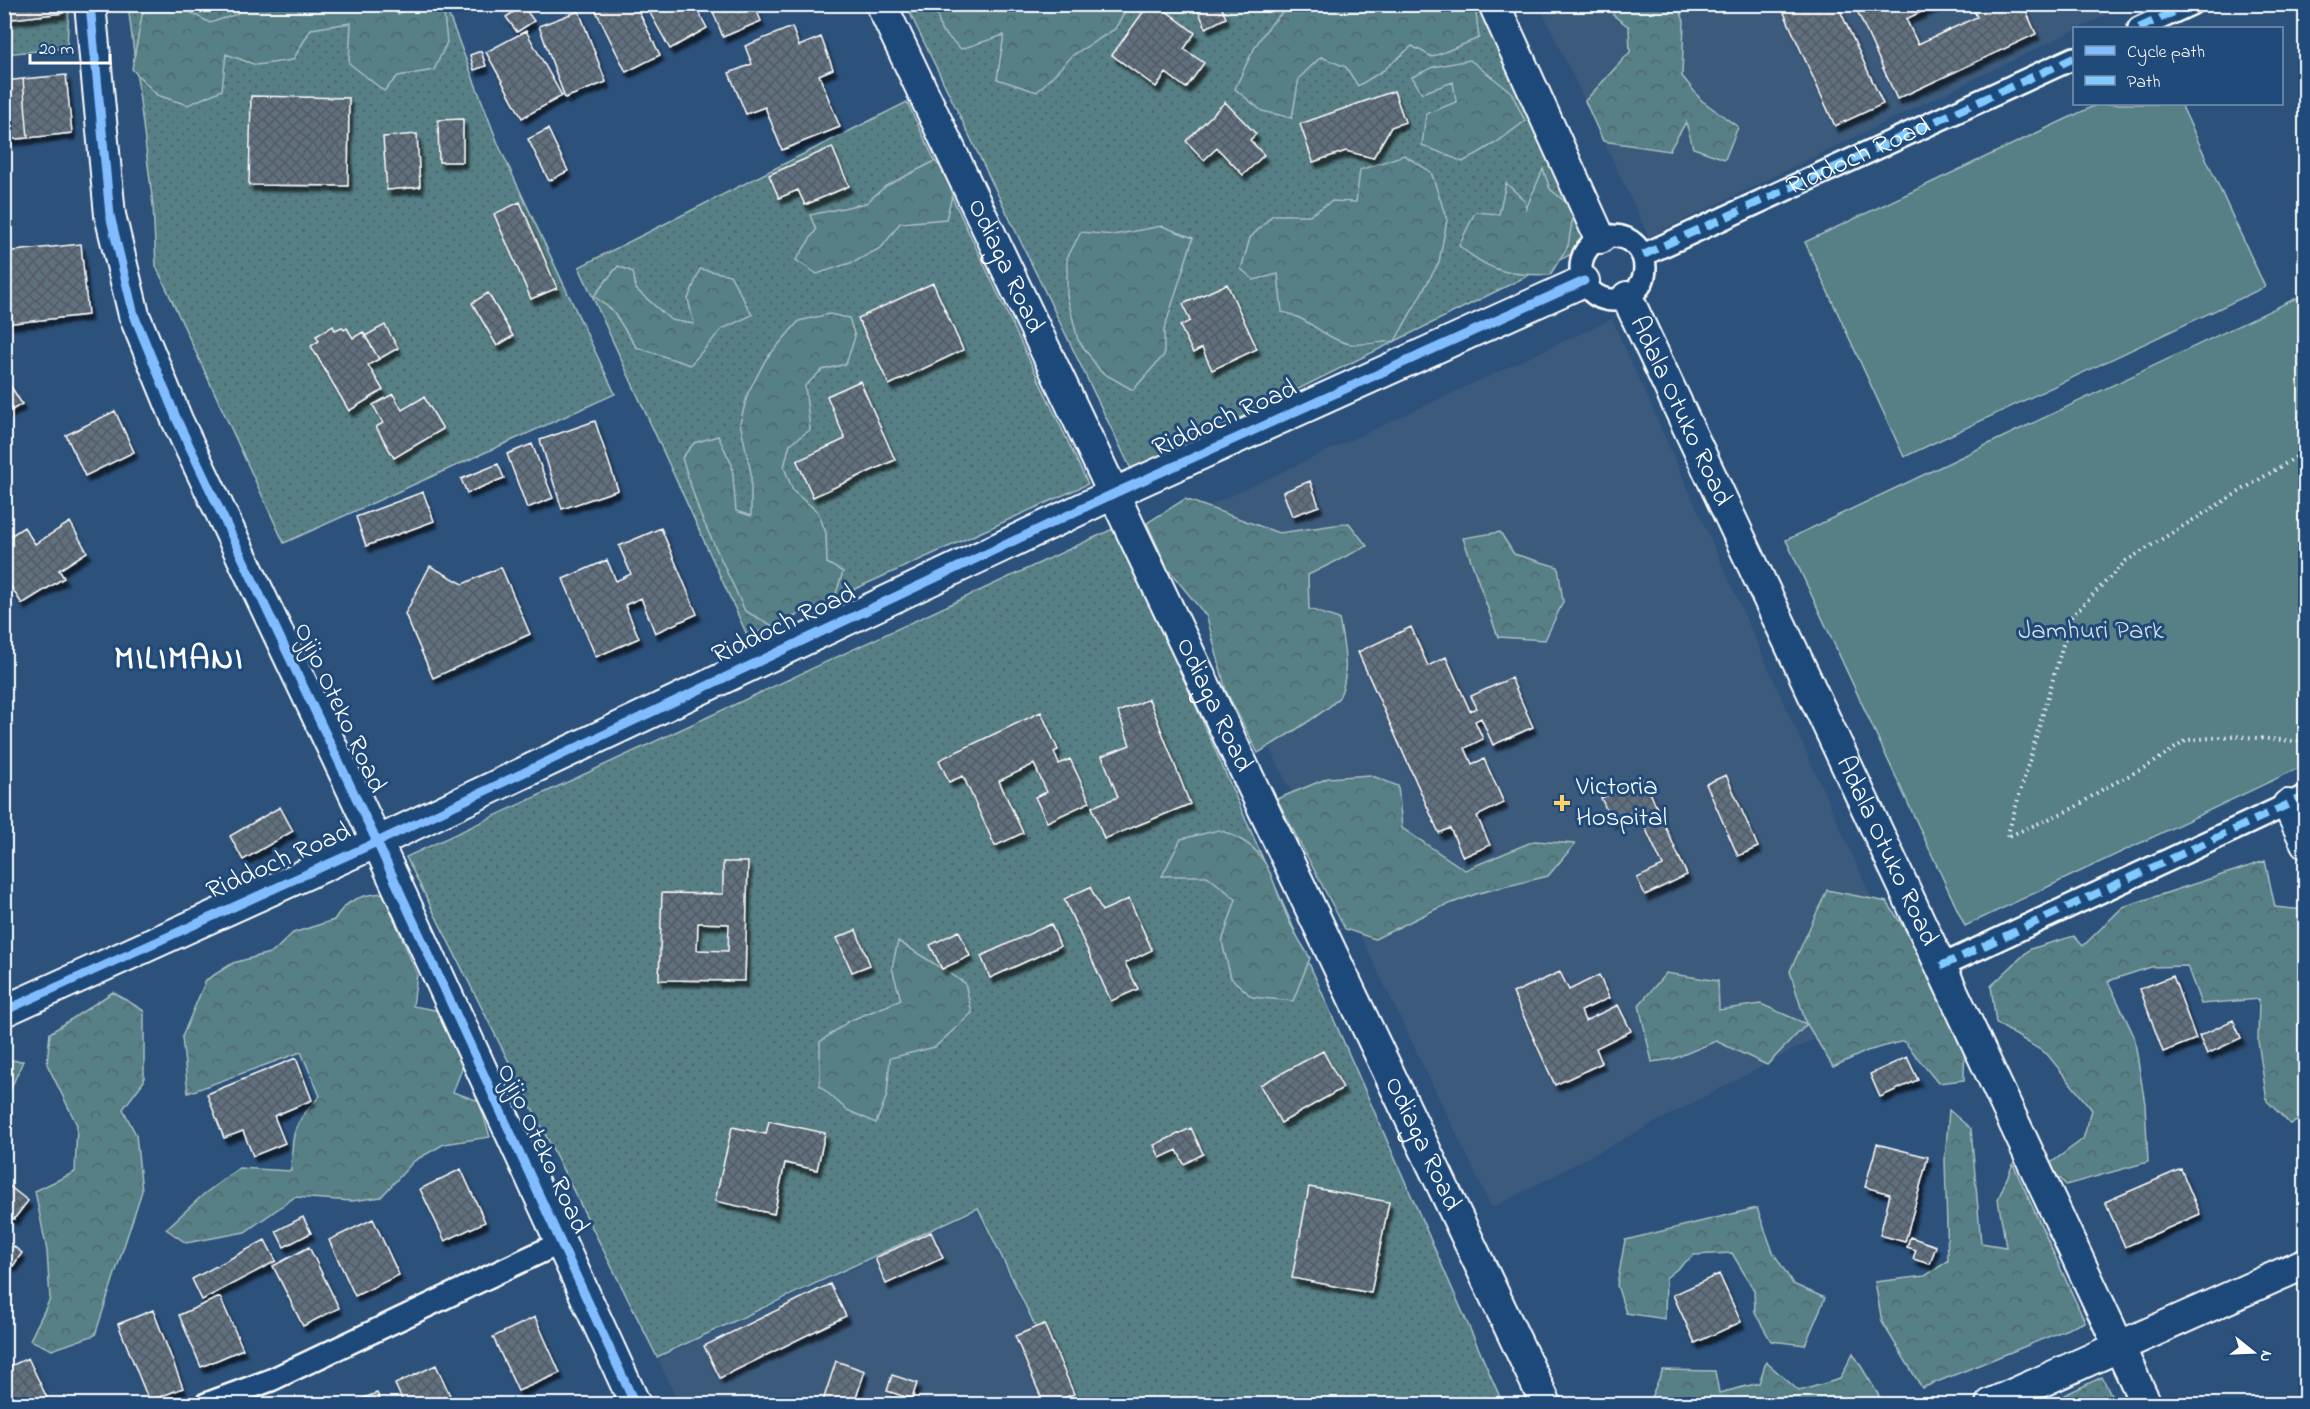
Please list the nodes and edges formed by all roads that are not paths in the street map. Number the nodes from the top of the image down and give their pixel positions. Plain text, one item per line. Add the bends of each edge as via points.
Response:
1 (90, 4) edge
2 (881, 4) edge
3 (1494, 4) edge
4 (2191, 4) edge
5 (2141, 27) edge
6 (2073, 58) edge
7 (1600, 238) junction
8 (1643, 255) junction
9 (1584, 281) junction
10 (1627, 297) junction
11 (1115, 493) junction
12 (2297, 800) edge
13 (377, 842) junction
14 (2306, 843) edge
15 (1941, 966) junction
16 (4, 1011) edge
17 (560, 1243) junction
18 (2306, 1263) edge
19 (2120, 1348) junction
20 (206, 1404) edge
21 (635, 1404) edge
22 (1546, 1404) edge
23 (1991, 1404) edge
24 (2146, 1404) edge

1 - 13 street, Ojijo Oteko Road via 110,215 134,315 177,420
2 - 11 street, Odiaga Road
3 - 7 street
4 - 5 street
6 - 8 street, Riddoch Road
7 - 8 street via 1625,237
7 - 9 street via 1583,256
8 - 10 street via 1644,280
9 - 10 street via 1602,298
9 - 11 street, Riddoch Road
10 - 15 street, Adala Otuko Road
11 - 13 street, Riddoch Road
11 - 22 street, Odiaga Road
12 - 14 street
12 - 15 street
13 - 16 street, Riddoch Road
13 - 17 street, Ojijo Oteko Road
15 - 19 street, Adala Otuko Road
17 - 20 street via 271,1380
17 - 21 street, Ojijo Oteko Road
18 - 19 street
19 - 23 street
19 - 24 street, Adala Otuko Road

